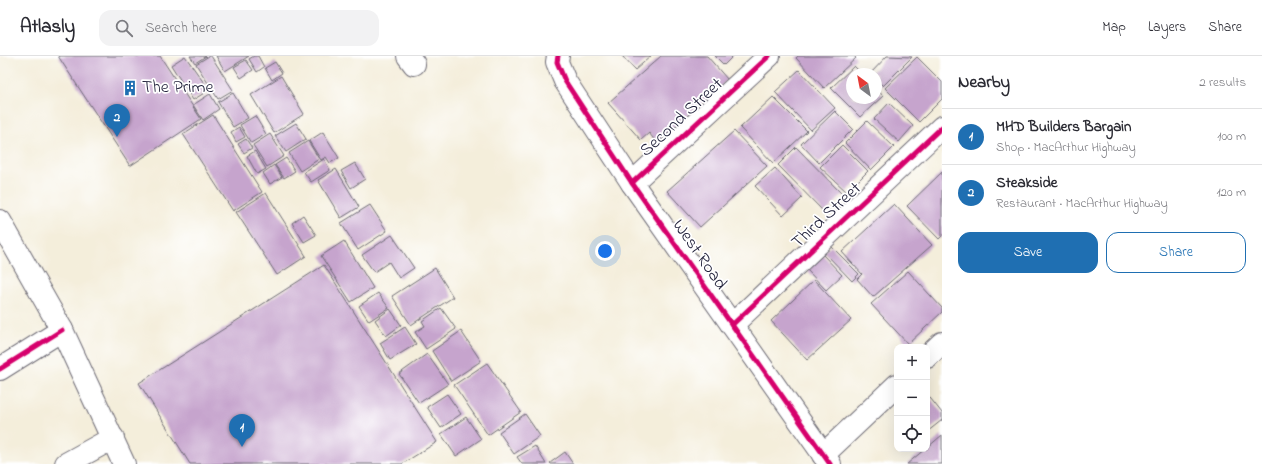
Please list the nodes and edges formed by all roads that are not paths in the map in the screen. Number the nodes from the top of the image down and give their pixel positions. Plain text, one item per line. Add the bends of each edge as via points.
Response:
1 (558, 56) edge
2 (770, 56) edge
3 (942, 127) edge
4 (632, 183) junction
5 (0, 221) edge
6 (732, 325) junction
7 (62, 330) junction
8 (942, 343) edge
9 (930, 354) edge
10 (0, 369) edge
11 (894, 388) edge
12 (113, 438) junction
13 (827, 459) edge
14 (66, 464) edge
15 (124, 464) edge

1 - 4 main road, West Road via 557,62 564,81
2 - 4 main road, Second Street
3 - 6 main road, Third Street
4 - 6 main road, West Road
5 - 7 main road
6 - 13 main road, West Road
7 - 10 main road
7 - 12 main road
8 - 9 main road
11 - 13 main road
12 - 14 main road
12 - 15 main road

